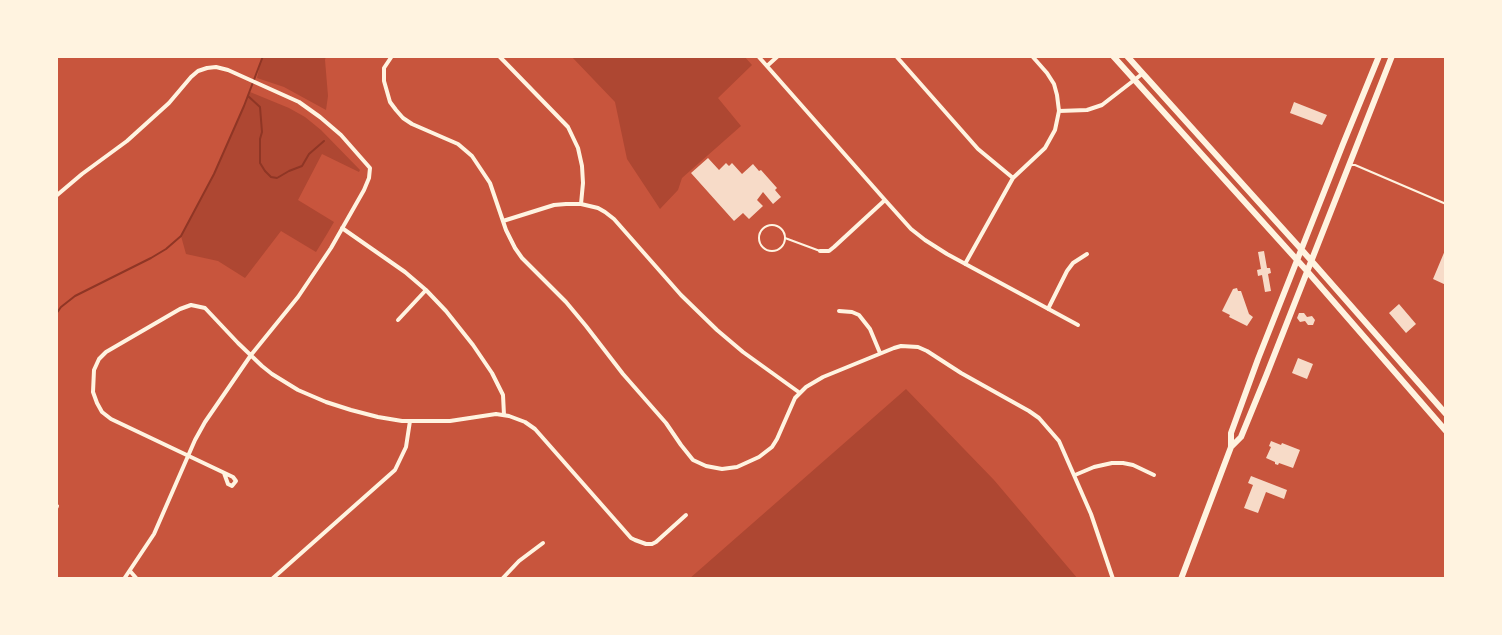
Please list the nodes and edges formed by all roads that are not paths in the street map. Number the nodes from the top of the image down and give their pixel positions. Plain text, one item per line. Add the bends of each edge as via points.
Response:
1 (392, 56) edge
2 (499, 56) edge
3 (758, 56) edge
4 (778, 56) edge
5 (896, 56) edge
6 (1032, 56) edge
7 (1113, 56) edge
8 (1379, 56) edge
9 (1392, 56) edge
10 (1130, 58) edge
11 (767, 66) junction
12 (1142, 74) junction
13 (1134, 81) junction
14 (1059, 111) junction
15 (1349, 166) junction
16 (1013, 178) junction
17 (56, 196) edge
18 (885, 200) junction
19 (581, 204) junction
20 (1446, 204) edge
21 (503, 221) junction
22 (342, 228) junction
23 (784, 238) junction
24 (1301, 250) junction
25 (820, 251) joint
26 (1087, 254) dead end
27 (1311, 260) junction
28 (1297, 261) junction
29 (965, 264) junction
30 (1307, 272) junction
31 (426, 290) junction
32 (1048, 309) junction
33 (839, 311) dead end
34 (398, 320) dead end
35 (1078, 325) dead end
36 (880, 353) junction
37 (251, 356) junction
38 (800, 393) junction
39 (1446, 414) edge
40 (504, 415) junction
41 (410, 421) junction
42 (1446, 431) edge
43 (1231, 447) junction
44 (188, 456) junction
45 (224, 473) dead end
46 (1075, 475) junction
47 (1154, 475) dead end
48 (686, 515) dead end
49 (543, 543) dead end
50 (130, 570) junction
51 (124, 579) edge
52 (137, 579) edge
53 (272, 579) edge
54 (502, 579) edge
55 (1113, 579) edge
56 (1181, 579) edge

1 - 21 street via 384,68 390,102 412,124 458,144 472,156 490,183
2 - 19 street via 563,121 575,141 584,183
3 - 11 street
4 - 11 street
5 - 16 street via 978,149
6 - 14 street via 1054,84
7 - 13 main road
8 - 24 main road
9 - 15 main road
10 - 12 main road
11 - 18 street
12 - 13 street
12 - 24 main road
13 - 14 street via 1102,105 1087,110
13 - 28 main road
14 - 16 street via 1055,130 1045,148
15 - 20 lane via 1355,165
15 - 27 main road
16 - 29 street
17 - 22 street via 127,141 198,71 216,67 299,102 341,135 370,168 364,190
18 - 25 street via 829,251
18 - 29 street via 911,229
19 - 21 street via 554,205
19 - 38 street via 598,208 614,219 717,330
21 - 38 street via 519,253 566,302 687,453 700,464 722,469 759,458 777,440
22 - 31 street
22 - 37 street via 298,297
23 - 23 lane via 782,230 771,225 764,227 758,238 762,246 771,251 780,247
23 - 25 lane
24 - 27 main road
24 - 28 main road
26 - 32 street via 1070,267
27 - 30 main road
27 - 39 main road
28 - 30 main road
28 - 43 main road via 1231,433
29 - 32 street
30 - 42 main road
30 - 43 main road via 1241,437
31 - 34 street
31 - 40 street via 460,328 492,373 503,395
32 - 35 street
33 - 36 street via 859,315 870,328
36 - 38 street via 813,382
36 - 46 street via 901,346 927,351 1029,411 1059,441
37 - 41 street via 298,390 326,402 378,417
37 - 44 street via 205,422
37 - 44 street via 205,308 191,305 174,312 99,359 92,378 93,392 102,412
40 - 41 street via 450,421
40 - 48 street via 518,418 535,429 631,538 652,544
41 - 53 street via 406,447 395,470
43 - 56 main road
44 - 45 street
44 - 50 street via 154,534
46 - 47 street via 1094,467 1123,463
46 - 55 street
49 - 54 street
50 - 51 street
50 - 52 street

